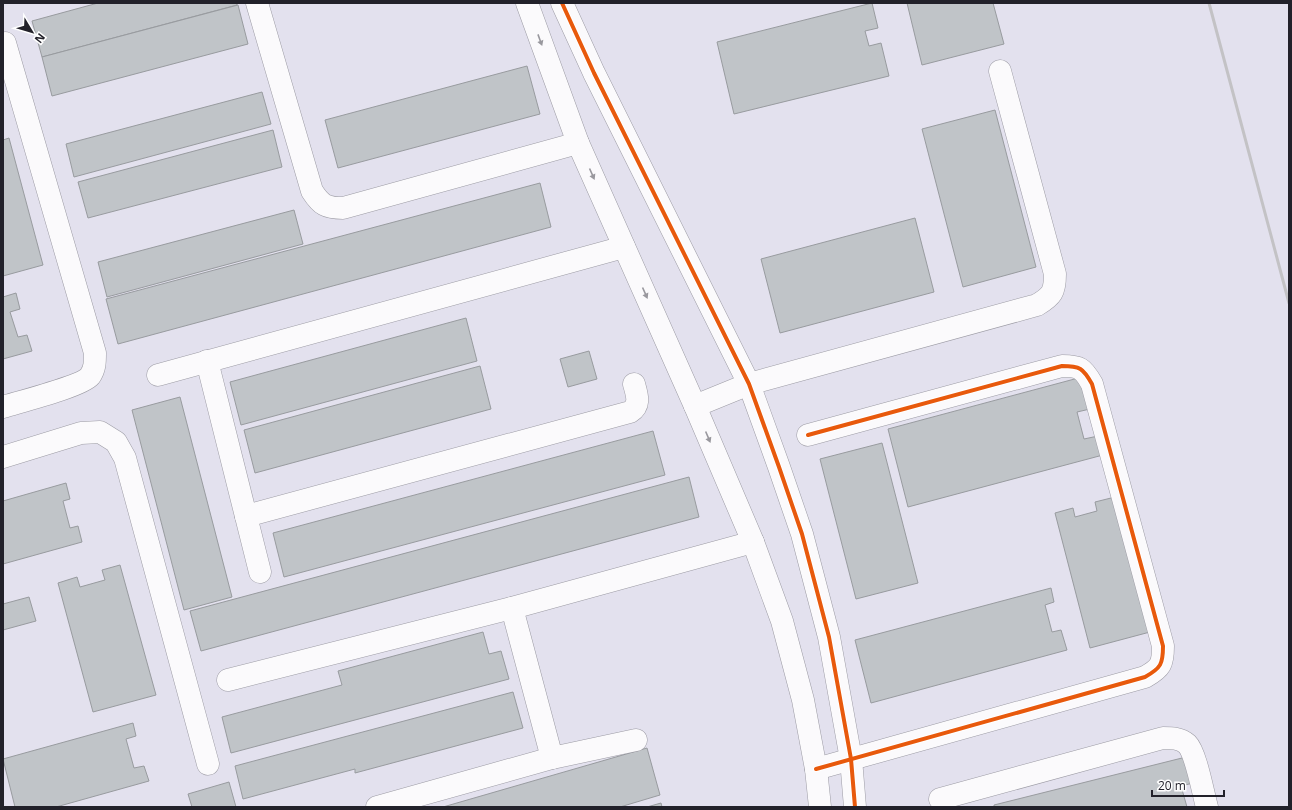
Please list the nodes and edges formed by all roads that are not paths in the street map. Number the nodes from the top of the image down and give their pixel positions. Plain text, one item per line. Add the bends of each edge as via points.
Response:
1 (257, 3) edge
2 (527, 3) edge
3 (562, 3) edge
4 (5, 43) dead end
5 (1000, 71) dead end
6 (578, 144) junction
7 (624, 247) junction
8 (207, 361) junction
9 (158, 375) dead end
10 (634, 384) dead end
11 (749, 384) junction
12 (695, 406) junction
13 (3, 407) edge
14 (808, 435) dead end
15 (3, 457) edge
16 (246, 516) junction
17 (753, 542) junction
18 (260, 572) dead end
19 (512, 608) junction
20 (228, 680) dead end
21 (636, 740) dead end
22 (552, 758) junction
23 (851, 759) junction
24 (208, 764) dead end
25 (816, 769) junction
26 (940, 799) dead end
27 (377, 807) edge
28 (820, 807) edge
29 (856, 807) edge
30 (1207, 807) edge

1 - 6 street via 312,191 319,202 330,208 343,208
2 -> 6 street
3 - 11 street via 594,73
4 - 13 street via 95,353 95,365 89,377 78,384
5 - 11 street via 1055,274 1055,287 1048,298 1037,305
6 -> 7 street
7 - 8 street
7 -> 12 street
8 - 9 street
8 - 16 street
10 - 16 street via 638,404 630,412
11 - 12 street
11 - 23 street via 802,534 829,637
12 -> 17 street
14 - 23 street via 1062,366 1075,366 1086,373 1092,384 1163,646 1163,659 1156,670 1145,676
15 - 24 street via 81,433 100,432 116,442 125,458
16 - 18 street
17 - 19 street
17 - 25 street via 782,621 803,700
19 - 20 street
19 - 22 street
21 - 22 street
22 - 27 street
23 - 25 street
23 - 29 street
25 - 28 street
26 - 30 street via 1163,738 1176,738 1187,744 1194,756

